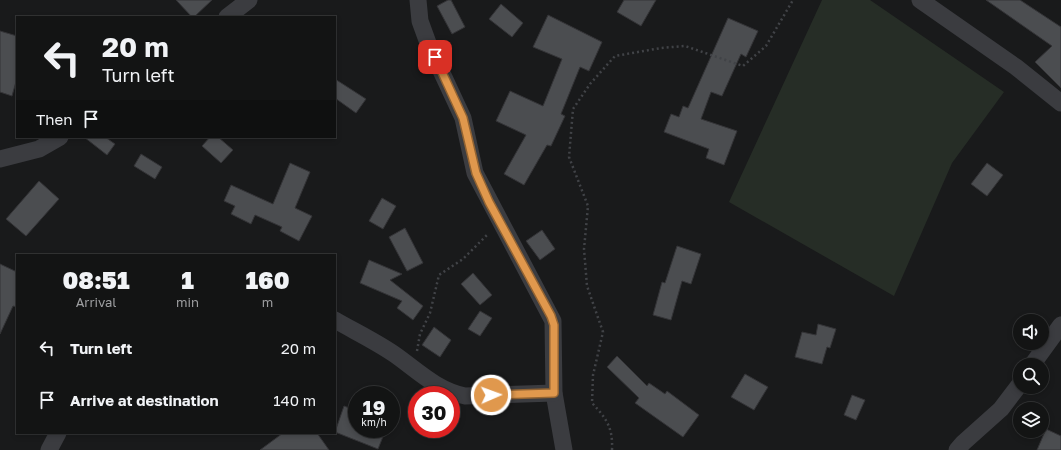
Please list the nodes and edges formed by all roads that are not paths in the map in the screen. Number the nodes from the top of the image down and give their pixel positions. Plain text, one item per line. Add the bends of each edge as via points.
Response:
1 (249, 0) edge
2 (418, 0) edge
3 (920, 0) edge
4 (228, 16) edge
5 (1061, 103) edge
6 (58, 138) edge
7 (0, 158) edge
8 (336, 321) edge
9 (1061, 325) edge
10 (1037, 358) edge
11 (554, 393) junction
12 (1013, 393) edge
13 (57, 434) edge
14 (49, 450) edge
15 (564, 450) edge
16 (957, 450) edge

1 - 4 street
2 - 11 street via 420,21 428,43 463,118 476,173 553,321
3 - 5 street via 1016,67
6 - 7 street via 39,149
8 - 11 street via 393,354 431,382 456,394 464,396
9 - 10 street
11 - 15 street
12 - 16 street via 1001,409
13 - 14 street

